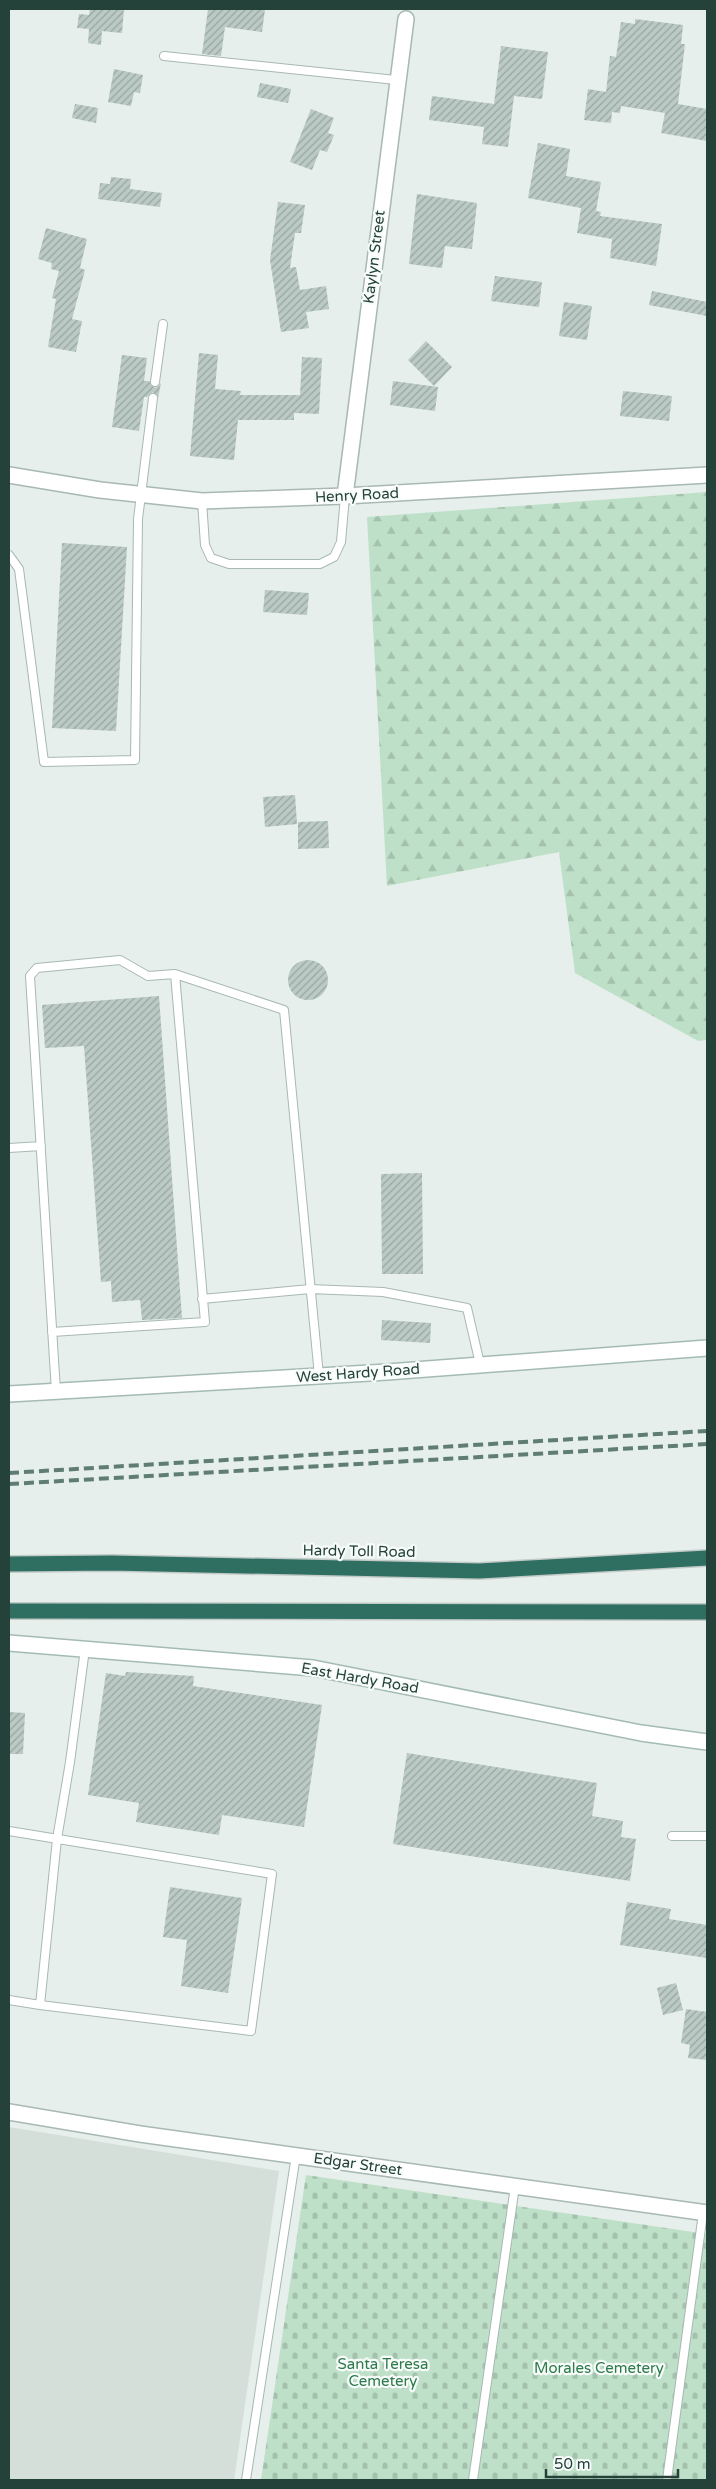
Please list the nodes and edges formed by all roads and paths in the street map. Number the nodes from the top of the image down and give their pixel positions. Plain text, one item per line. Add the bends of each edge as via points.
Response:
1 (406, 19) dead end
2 (164, 56) dead end
3 (396, 80) junction
4 (162, 324) dead end
5 (155, 382) dead end
6 (154, 398) dead end
7 (9, 475) edge
8 (707, 475) edge
9 (141, 495) junction
10 (345, 496) junction
11 (202, 501) junction
12 (9, 554) edge
13 (176, 974) junction
14 (41, 1146) junction
15 (9, 1148) edge
16 (310, 1289) junction
17 (202, 1299) junction
18 (52, 1332) junction
19 (707, 1348) edge
20 (480, 1364) junction
21 (318, 1376) junction
22 (56, 1391) junction
23 (9, 1394) edge
24 (707, 1558) edge
25 (9, 1564) edge
26 (9, 1611) edge
27 (707, 1612) edge
28 (9, 1643) edge
29 (84, 1649) junction
30 (707, 1742) edge
31 (9, 1831) edge
32 (672, 1836) dead end
33 (707, 1836) edge
34 (57, 1839) junction
35 (9, 2000) edge
36 (40, 2005) junction
37 (9, 2112) edge
38 (296, 2155) junction
39 (515, 2186) junction
40 (705, 2213) edge
41 (246, 2480) edge
42 (473, 2480) edge
43 (667, 2480) edge

1 - 3 street, Kaylyn Street
2 - 3 lane
3 - 10 street, Kaylyn Street
4 - 5 lane
6 - 9 lane
7 - 9 street, Henry Road
8 - 10 street, Henry Road
9 - 11 street, Henry Road
9 - 12 lane via 135,760 44,762 19,569
10 - 11 street, Henry Road
10 - 11 lane via 341,542 334,557 320,564 229,564 211,558 204,545
13 - 14 lane via 148,976 120,960 37,968 33,972 30,976
13 - 16 lane via 284,1010
13 - 17 lane
14 - 15 lane
14 - 18 lane
16 - 17 lane
16 - 20 lane via 383,1292 467,1308
16 - 21 lane
17 - 18 lane via 205,1322
18 - 22 lane
19 - 20 street, West Hardy Road
20 - 21 street, West Hardy Road
21 - 22 street, West Hardy Road
22 - 23 street, West Hardy Road
24 - 25 highway, Hardy Toll Road via 479,1571 112,1563
26 - 27 highway
28 - 29 street, East Hardy Road
29 - 30 street, East Hardy Road via 313,1668 641,1733
29 - 34 lane
31 - 34 lane
32 - 33 lane
34 - 36 lane
34 - 36 lane via 272,1874 251,2031
35 - 36 lane
37 - 38 street, Edgar Street
38 - 39 street, Edgar Street
38 - 41 lane
39 - 40 street, Edgar Street
39 - 42 lane
40 - 43 lane

